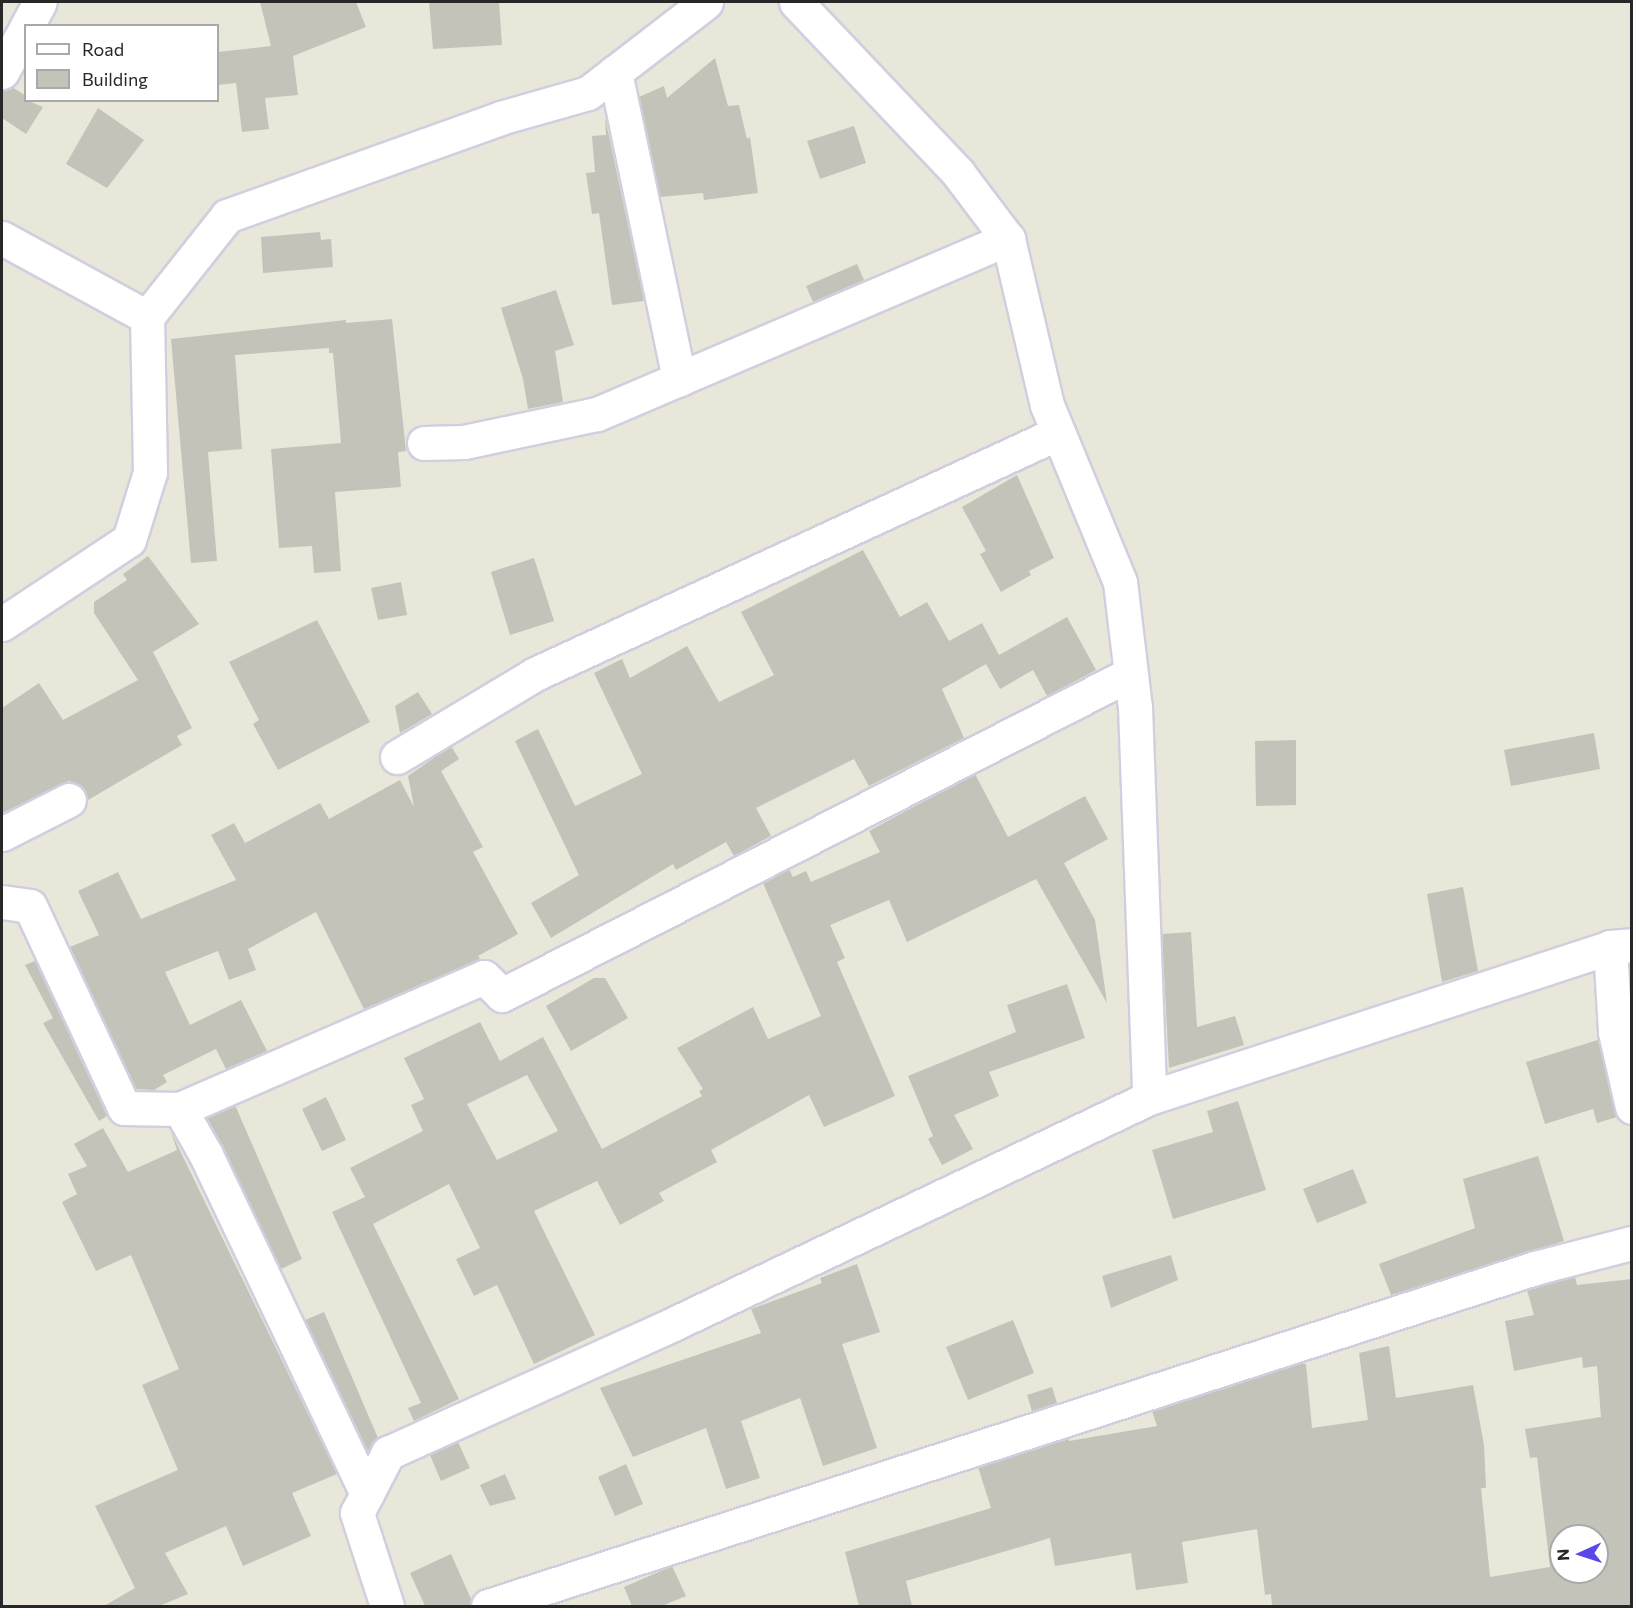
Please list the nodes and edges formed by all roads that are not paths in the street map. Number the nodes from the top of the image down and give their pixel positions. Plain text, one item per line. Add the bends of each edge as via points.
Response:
1 (40, 2) edge
2 (706, 2) edge
3 (796, 2) edge
4 (28, 24) edge
5 (24, 31) edge
6 (2, 72) edge
7 (615, 72) junction
8 (2, 238) edge
9 (1008, 239) junction
10 (147, 317) junction
11 (679, 379) junction
12 (1058, 433) junction
13 (424, 443) dead end
14 (2, 624) edge
15 (1131, 674) junction
16 (397, 757) dead end
17 (69, 800) dead end
18 (2, 834) edge
19 (2, 902) edge
20 (1621, 946) edge
21 (1149, 1098) junction
22 (1632, 1107) edge
23 (180, 1109) junction
24 (1632, 1243) edge
25 (367, 1494) junction
26 (387, 1606) edge
27 (488, 1606) edge

1 - 4 street
2 - 7 street
3 - 9 street via 958,173
5 - 6 street
7 - 10 street via 588,93 500,118 227,216
7 - 11 street
8 - 10 street
9 - 11 street
9 - 12 street via 1047,405
10 - 14 street via 150,472 129,540
11 - 13 street via 597,414 464,442
12 - 15 street via 1120,582
12 - 16 street via 535,674
15 - 21 street
15 - 23 street via 502,995 484,977
17 - 18 street
19 - 23 street via 30,906 124,1108
20 - 21 street
20 - 22 street via 1615,1032
21 - 25 street via 667,1327 388,1454
23 - 25 street
24 - 27 street via 1535,1268
25 - 26 street via 357,1513

